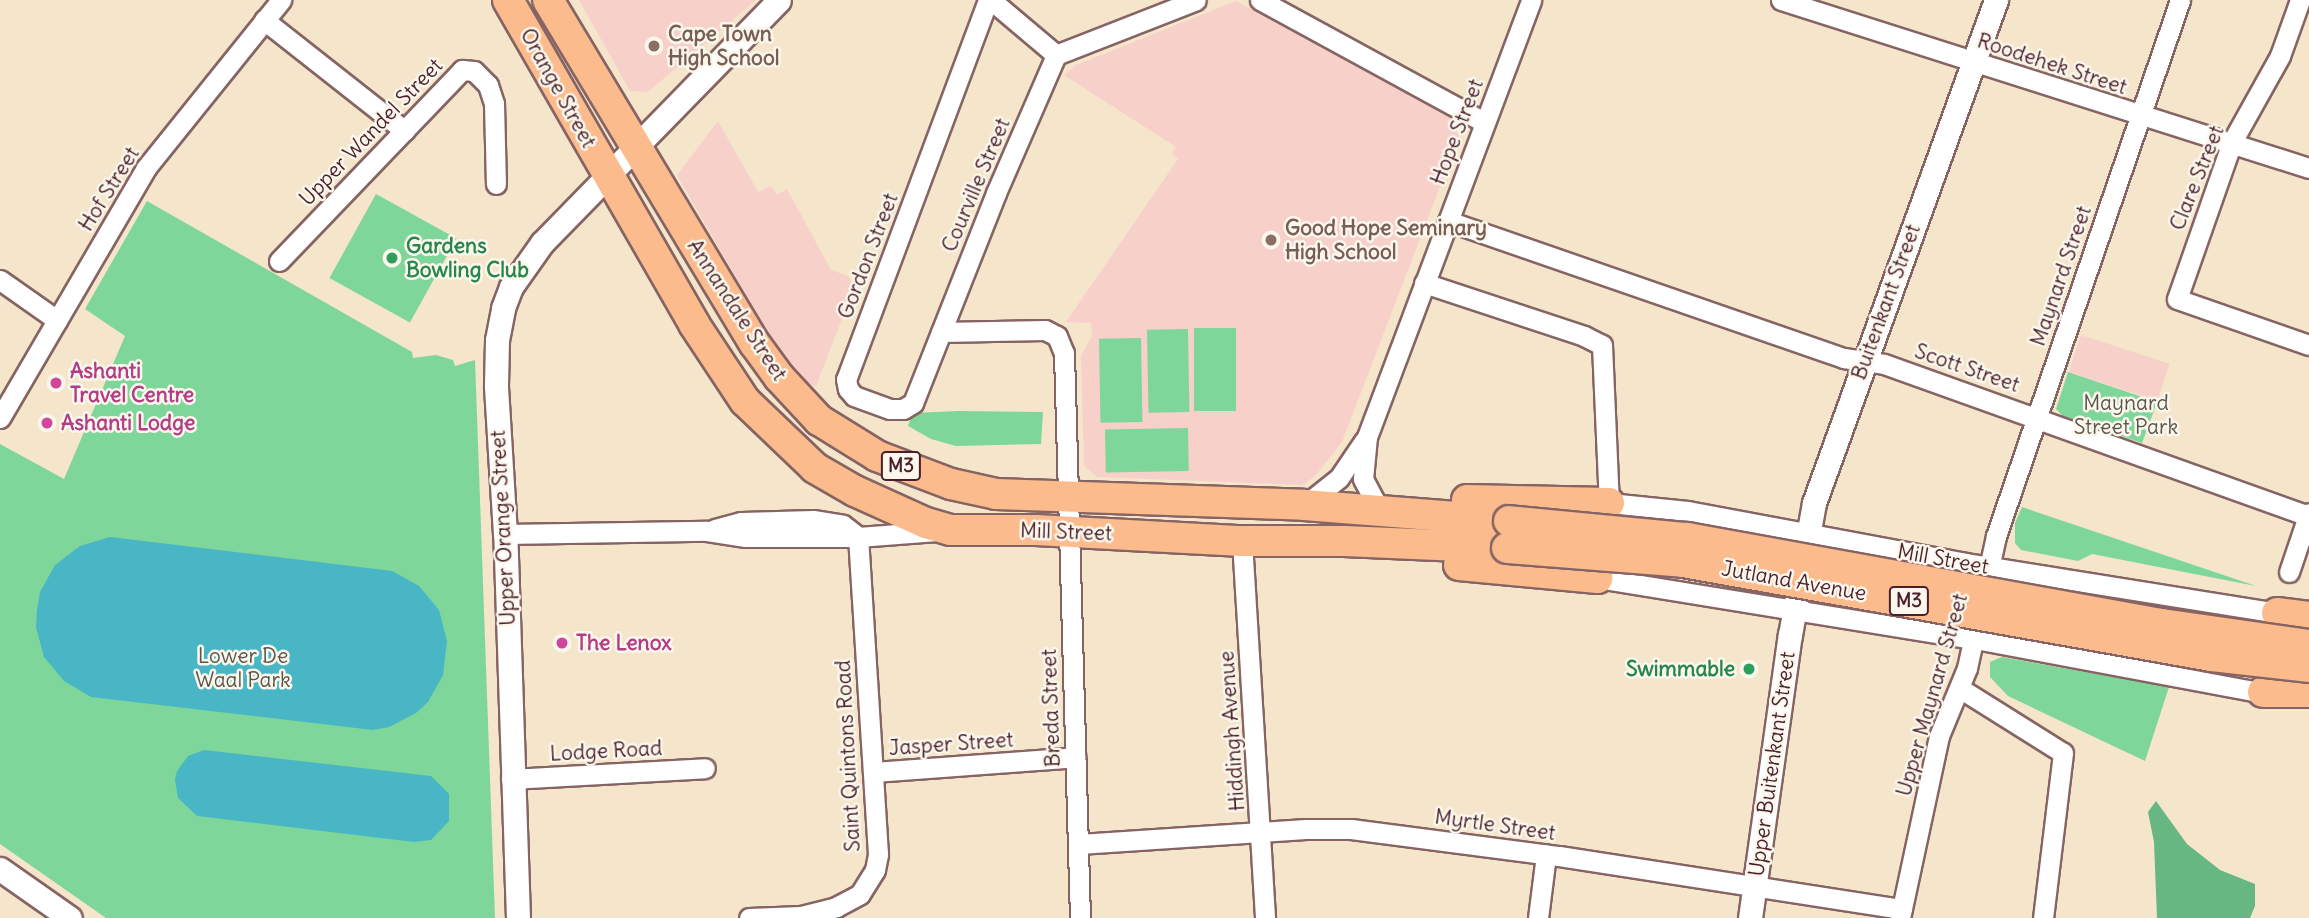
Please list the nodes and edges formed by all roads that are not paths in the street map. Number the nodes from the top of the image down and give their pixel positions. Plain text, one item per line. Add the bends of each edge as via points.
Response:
1 (281, 0) edge
2 (508, 0) edge
3 (548, 0) edge
4 (779, 0) edge
5 (1196, 0) edge
6 (1260, 0) edge
7 (1531, 0) edge
8 (1782, 0) edge
9 (1996, 0) edge
10 (2180, 0) edge
11 (2300, 0) edge
12 (998, 3) edge
13 (264, 20) junction
14 (1056, 55) junction
15 (1975, 62) junction
16 (2141, 115) junction
17 (1484, 122) junction
18 (405, 131) junction
19 (2232, 142) junction
20 (635, 148) junction
21 (2309, 168) edge
22 (608, 176) junction
23 (496, 184) dead end
24 (1448, 221) junction
25 (279, 261) dead end
26 (0, 281) edge
27 (1424, 283) junction
28 (57, 320) junction
29 (941, 332) junction
30 (2309, 345) edge
31 (1864, 362) junction
32 (2037, 417) junction
33 (0, 418) edge
34 (1367, 437) junction
35 (1066, 496) junction
36 (1609, 503) junction
37 (1304, 505) junction
38 (1385, 510) junction
39 (2309, 515) edge
40 (950, 530) junction
41 (1068, 531) junction
42 (505, 534) junction
43 (1809, 534) junction
44 (1508, 535) junction
45 (858, 537) junction
46 (1242, 541) junction
47 (1275, 541) junction
48 (1990, 568) junction
49 (2289, 572) dead end
50 (1597, 578) joint
51 (1795, 610) junction
52 (2277, 613) joint
53 (2309, 617) edge
54 (1975, 639) junction
55 (2309, 645) edge
56 (2309, 667) edge
57 (1961, 689) junction
58 (2263, 692) junction
59 (2309, 692) edge
60 (2309, 704) edge
61 (1075, 757) junction
62 (705, 768) dead end
63 (873, 772) junction
64 (511, 779) junction
65 (1262, 831) junction
66 (1079, 844) junction
67 (1546, 855) junction
68 (0, 869) edge
69 (1754, 886) junction
70 (1901, 914) edge
71 (70, 918) edge
72 (518, 918) edge
73 (749, 918) edge
74 (1080, 918) edge
75 (1265, 918) edge
76 (1538, 918) edge
77 (1750, 918) edge
78 (2043, 918) edge

1 - 13 street, Hof Street
2 - 22 main road, Orange Street / M3
3 - 20 main road, Orange Street / M3
4 - 20 street, Upper Orange Street
5 - 14 street
6 - 17 street
7 - 17 street, Hope Street
8 - 15 street, Roodehek Street
9 - 15 street, Buitenkant Street
10 - 16 street, Maynard Street
11 - 19 street, Clare Street via 2280,56
12 - 14 street
12 - 29 street, Gordon Street via 846,379 848,389 854,396 902,410 913,403
13 - 18 street
13 - 28 street, Hof Street via 146,168
14 - 29 street, Courville Street
15 - 16 street, Roodehek Street
15 - 31 street, Buitenkant Street
16 - 19 street, Roodehek Street
16 - 32 street, Maynard Street
17 - 24 street, Hope Street
18 - 23 street, Upper Wandel Street via 462,70 474,71 488,85 494,104
18 - 25 street, Upper Wandel Street
19 - 21 street, Roodehek Street
19 - 30 street, Clare Street via 2177,299
20 - 22 street, Upper Orange Street
20 - 35 main road, Annandale Street / M3 via 755,344 819,420 877,456 951,484 996,494
22 - 40 main road, Annandale Street / M3 via 707,344 745,401 777,435 815,468 855,491
22 - 42 street, Upper Orange Street via 542,243 511,287 503,308 496,385
24 - 27 street, Hope Street
24 - 31 street, Scott Street
26 - 28 street
27 - 34 street, Hope Street
27 - 36 street via 1602,345
28 - 33 street, Hof Street
29 - 35 street, Breda Street via 1045,330 1058,336 1064,353
31 - 32 street, Scott Street via 1884,364
31 - 43 street, Buitenkant Street via 1814,503
32 - 39 street, Scott Street
32 - 48 street, Maynard Street via 1996,536
34 - 37 street, Hope Street via 1339,478
34 - 38 street, Hope Street via 1363,479
35 - 37 main road, Mill Street / M3
35 - 41 street, Breda Street
36 - 38 main road via 1430,501
36 - 43 street, Mill Street via 1688,511
37 - 38 main road, Mill Street / M3
38 - 44 main road, Jutland Avenue / M3
39 - 49 street
40 - 41 main road, Mill Street / M3
40 - 45 street, Mill Street
41 - 46 main road, Mill Street / M3
41 - 61 street, Breda Street
42 - 45 street via 707,531 741,522 813,520 843,524
42 - 64 street, Upper Orange Street
43 - 48 street, Mill Street
43 - 51 street, Buitenkant Street
44 - 47 main road, Jutland Avenue / M3
44 - 55 main road, Jutland Avenue / M3, bridge via 1687,538 2175,626
44 - 56 main road, Jutland Avenue / M3, bridge via 2211,656
45 - 63 street, Saint Quintons Road
46 - 47 main road, Mill Street / M3
46 - 65 street, Hiddingh Avenue
47 - 50 main road via 1341,554
48 - 52 street, Mill Street
48 - 54 street, Upper Maynard Street
50 - 51 street
51 - 54 street
51 - 69 street, Upper Buitenkant Street
52 - 53 main road
54 - 57 street, Upper Maynard Street
54 - 58 street
57 - 70 street, Upper Maynard Street via 1940,736
57 - 78 street via 2063,753
58 - 59 main road
58 - 60 street
61 - 63 street, Jasper Street
61 - 66 street, Breda Street
62 - 64 street, Lodge Road
63 - 73 street, Saint Quintons Road via 878,854 870,881 860,894 827,910
64 - 72 street, Upper Orange Street
65 - 66 street, Myrtle Street
65 - 67 street, Myrtle Street via 1351,829
65 - 75 street, Hiddingh Avenue
66 - 74 street, Breda Street
67 - 69 street, Myrtle Street
67 - 76 street
68 - 71 street
69 - 70 street, Myrtle Street
69 - 77 street, Upper Buitenkant Street

